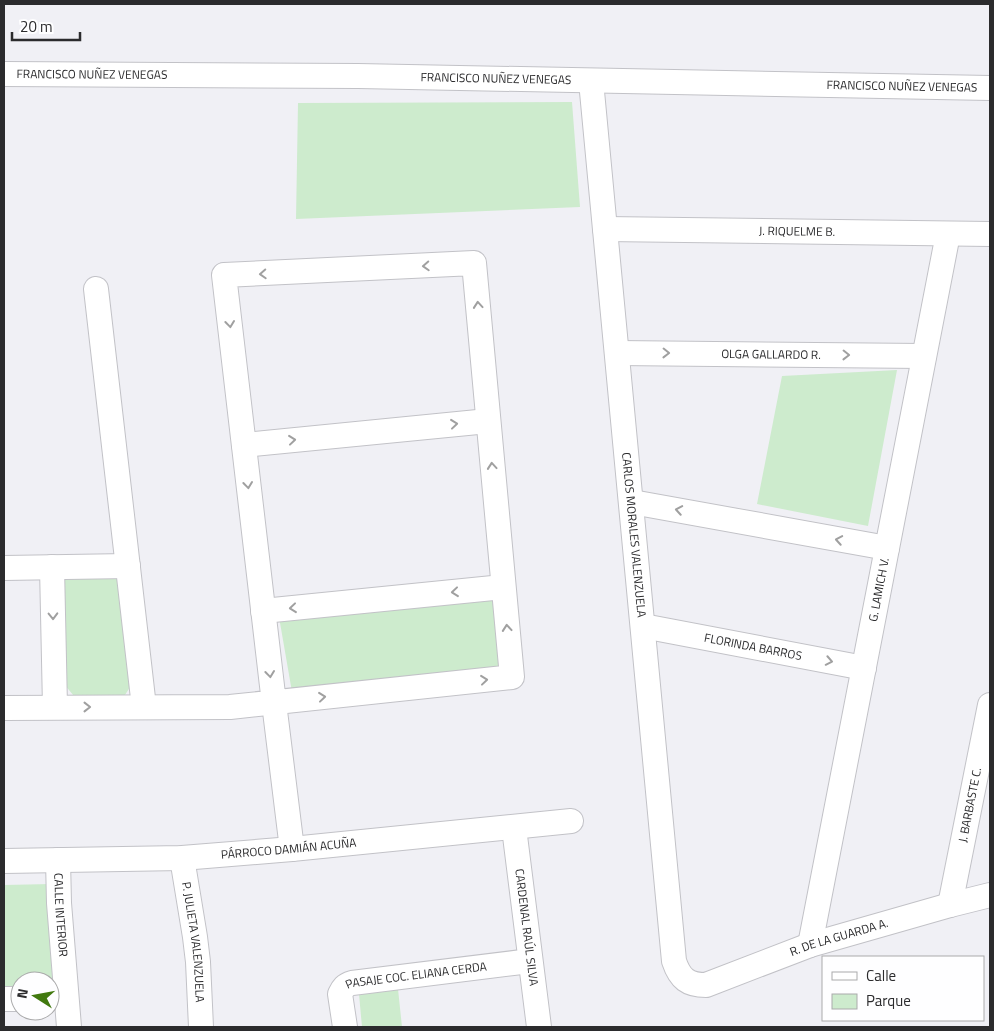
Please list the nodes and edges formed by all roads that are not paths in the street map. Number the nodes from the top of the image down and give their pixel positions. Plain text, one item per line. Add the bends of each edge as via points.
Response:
1 (4, 74) edge
2 (591, 81) junction
3 (990, 88) edge
4 (606, 229) junction
5 (948, 234) junction
6 (990, 234) edge
7 (96, 290) dead end
8 (617, 353) junction
9 (924, 356) junction
10 (488, 421) junction
11 (244, 445) junction
12 (632, 502) junction
13 (887, 548) junction
14 (128, 566) junction
15 (52, 567) junction
16 (4, 568) edge
17 (503, 587) junction
18 (263, 611) junction
19 (643, 626) junction
20 (864, 668) junction
21 (274, 703) junction
22 (990, 705) edge
23 (144, 707) junction
24 (4, 708) edge
25 (55, 708) junction
26 (571, 821) dead end
27 (514, 828) junction
28 (292, 849) junction
29 (182, 858) junction
30 (58, 860) junction
31 (4, 861) edge
32 (990, 895) edge
33 (950, 905) junction
34 (810, 946) junction
35 (530, 961) junction
36 (58, 971) edge
37 (689, 982) joint
38 (60, 1005) edge
39 (68, 1027) edge
40 (201, 1027) edge
41 (345, 1027) edge
42 (539, 1027) edge

1 - 2 street, FRANCISCO NUÑEZ VENEGAS
2 - 3 street, FRANCISCO NUÑEZ VENEGAS
2 - 4 street, CARLOS MORALES VALENZUELA
4 - 5 street, J. RIQUELME B.
4 - 8 street, CARLOS MORALES VALENZUELA
5 - 6 street, J. RIQUELME B.
5 - 9 street, G. LAMICH V.
7 - 14 street
8 -> 9 street, OLGA GALLARDO R.
8 - 12 street, CARLOS MORALES VALENZUELA
9 - 13 street, G. LAMICH V.
11 -> 10 street
10 -> 11 street via 474,263 224,275
17 -> 10 street
11 -> 18 street
13 -> 12 street
12 - 19 street, CARLOS MORALES VALENZUELA
13 - 20 street, G. LAMICH V.
14 - 15 street
14 - 23 street
15 - 16 street
15 -> 25 street
17 -> 18 street
21 -> 17 street via 512,677
18 -> 21 street
19 -> 20 street, FLORINDA BARROS
19 - 37 street, CARLOS MORALES VALENZUELA via 674,961 677,970
20 - 34 street, G. LAMICH V.
21 - 23 street via 230,707
21 - 28 street
22 - 33 street, J. BARBASTE C.
25 -> 23 street
24 - 25 street
26 - 27 street, PÁRROCO DAMIÁN ACUÑA
27 - 28 street, PÁRROCO DAMIÁN ACUÑA
27 - 35 street, CARDENAL RAÚL SILVA
28 - 29 street, PÁRROCO DAMIÁN ACUÑA
29 - 30 street, PÁRROCO DAMIÁN ACUÑA
29 - 40 street, P. JULIETA VALENZUELA via 196,937
30 - 31 street, PÁRROCO DAMIÁN ACUÑA
30 - 36 street, CALLE INTERIOR
32 - 33 street, R. DE LA GUARDA A.
33 - 34 street, R. DE LA GUARDA A.
34 - 37 street, R. DE LA GUARDA A. via 706,985
35 - 41 street, PASAJE COC. ELIANA CERDA via 346,985 340,994
35 - 42 street, CARDENAL RAÚL SILVA
38 - 39 street, CALLE INTERIOR

